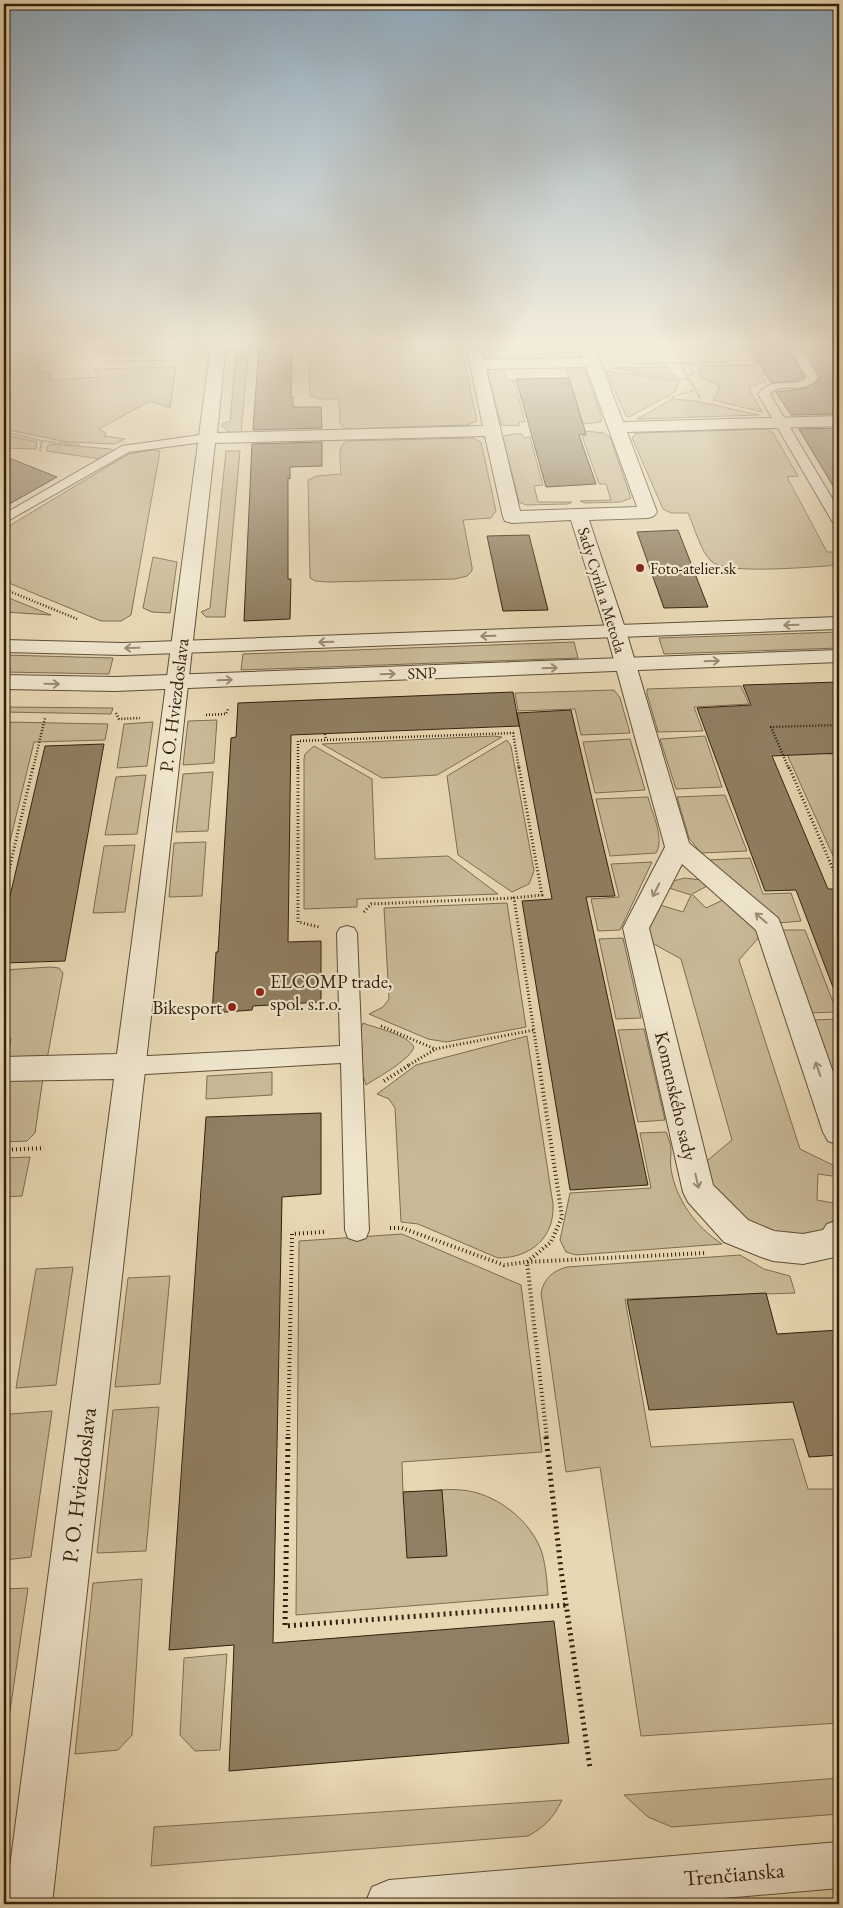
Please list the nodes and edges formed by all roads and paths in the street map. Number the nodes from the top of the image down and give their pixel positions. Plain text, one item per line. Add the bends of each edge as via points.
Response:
1 (13, 434) edge
2 (208, 434) edge
3 (368, 434) edge
4 (493, 434) edge
5 (619, 434) edge
6 (786, 434) edge
7 (207, 438) junction
8 (42, 441) junction
9 (126, 449) junction
10 (40, 451) dead end
11 (578, 514) junction
12 (4, 519) edge
13 (839, 521) edge
14 (4, 588) edge
15 (78, 620) dead end
16 (839, 623) edge
17 (616, 631) junction
18 (4, 646) edge
19 (180, 647) junction
20 (839, 656) edge
21 (625, 665) junction
22 (4, 682) edge
23 (176, 682) junction
24 (228, 706) dead end
25 (199, 715) dead end
26 (45, 718) dead end
27 (839, 725) edge
28 (325, 734) dead end
29 (326, 740) junction
30 (678, 847) junction
31 (839, 883) edge
32 (4, 892) edge
33 (514, 898) junction
34 (347, 933) junction
35 (350, 1013) junction
36 (534, 1030) junction
37 (435, 1049) junction
38 (351, 1054) junction
39 (129, 1066) junction
40 (4, 1069) edge
41 (353, 1100) junction
42 (839, 1132) edge
43 (44, 1148) dead end
44 (4, 1150) edge
45 (357, 1230) junction
46 (839, 1235) edge
47 (714, 1253) dead end
48 (527, 1262) junction
49 (567, 1605) junction
50 (590, 1768) dead end
51 (839, 1865) edge
52 (28, 1904) edge
53 (389, 1904) edge

1 - 8 path
2 - 7 street, P. O. Hviezdoslava
3 - 7 street
4 - 11 street, Sady Cyrila a Metoda via 512,517
5 - 11 street, Sady Cyrila a Metoda via 648,512
6 - 13 lane
7 - 9 lane
7 - 19 street, P. O. Hviezdoslava
8 - 9 path
8 - 10 path
9 - 12 lane
11 - 17 street, Sady Cyrila a Metoda
14 - 15 path
16 -> 17 street, SNP
17 -> 19 street, SNP
17 - 21 street, Sady Cyrila a Metoda
19 -> 18 street, SNP
19 - 23 street, P. O. Hviezdoslava
21 -> 20 street, SNP
23 -> 21 street, SNP
21 - 30 street
22 -> 23 street, SNP
23 - 39 street, P. O. Hviezdoslava
24 - 25 path via 226,714
26 - 32 path
27 - 31 path via 771,727
28 - 29 path
29 - 33 path via 513,733 542,895
29 - 34 path via 298,741 298,922
42 -> 30 street via 768,924
30 -> 46 street, Komenského sady via 636,928 699,1192 736,1231 773,1246 803,1249 833,1242
33 - 34 path via 371,904
33 - 36 path
34 - 35 lane
35 - 37 path
35 - 38 lane
36 - 37 path
36 - 48 path via 562,1218 551,1242
37 - 41 path
38 - 39 lane
38 - 41 lane
39 - 40 street
39 - 52 street, P. O. Hviezdoslava
41 - 45 lane
43 - 44 path
45 - 48 path via 402,1228 504,1265
45 - 49 path via 292,1234 285,1626
47 - 48 path
48 - 49 path
49 - 50 path
51 - 53 street, Trenčianska

